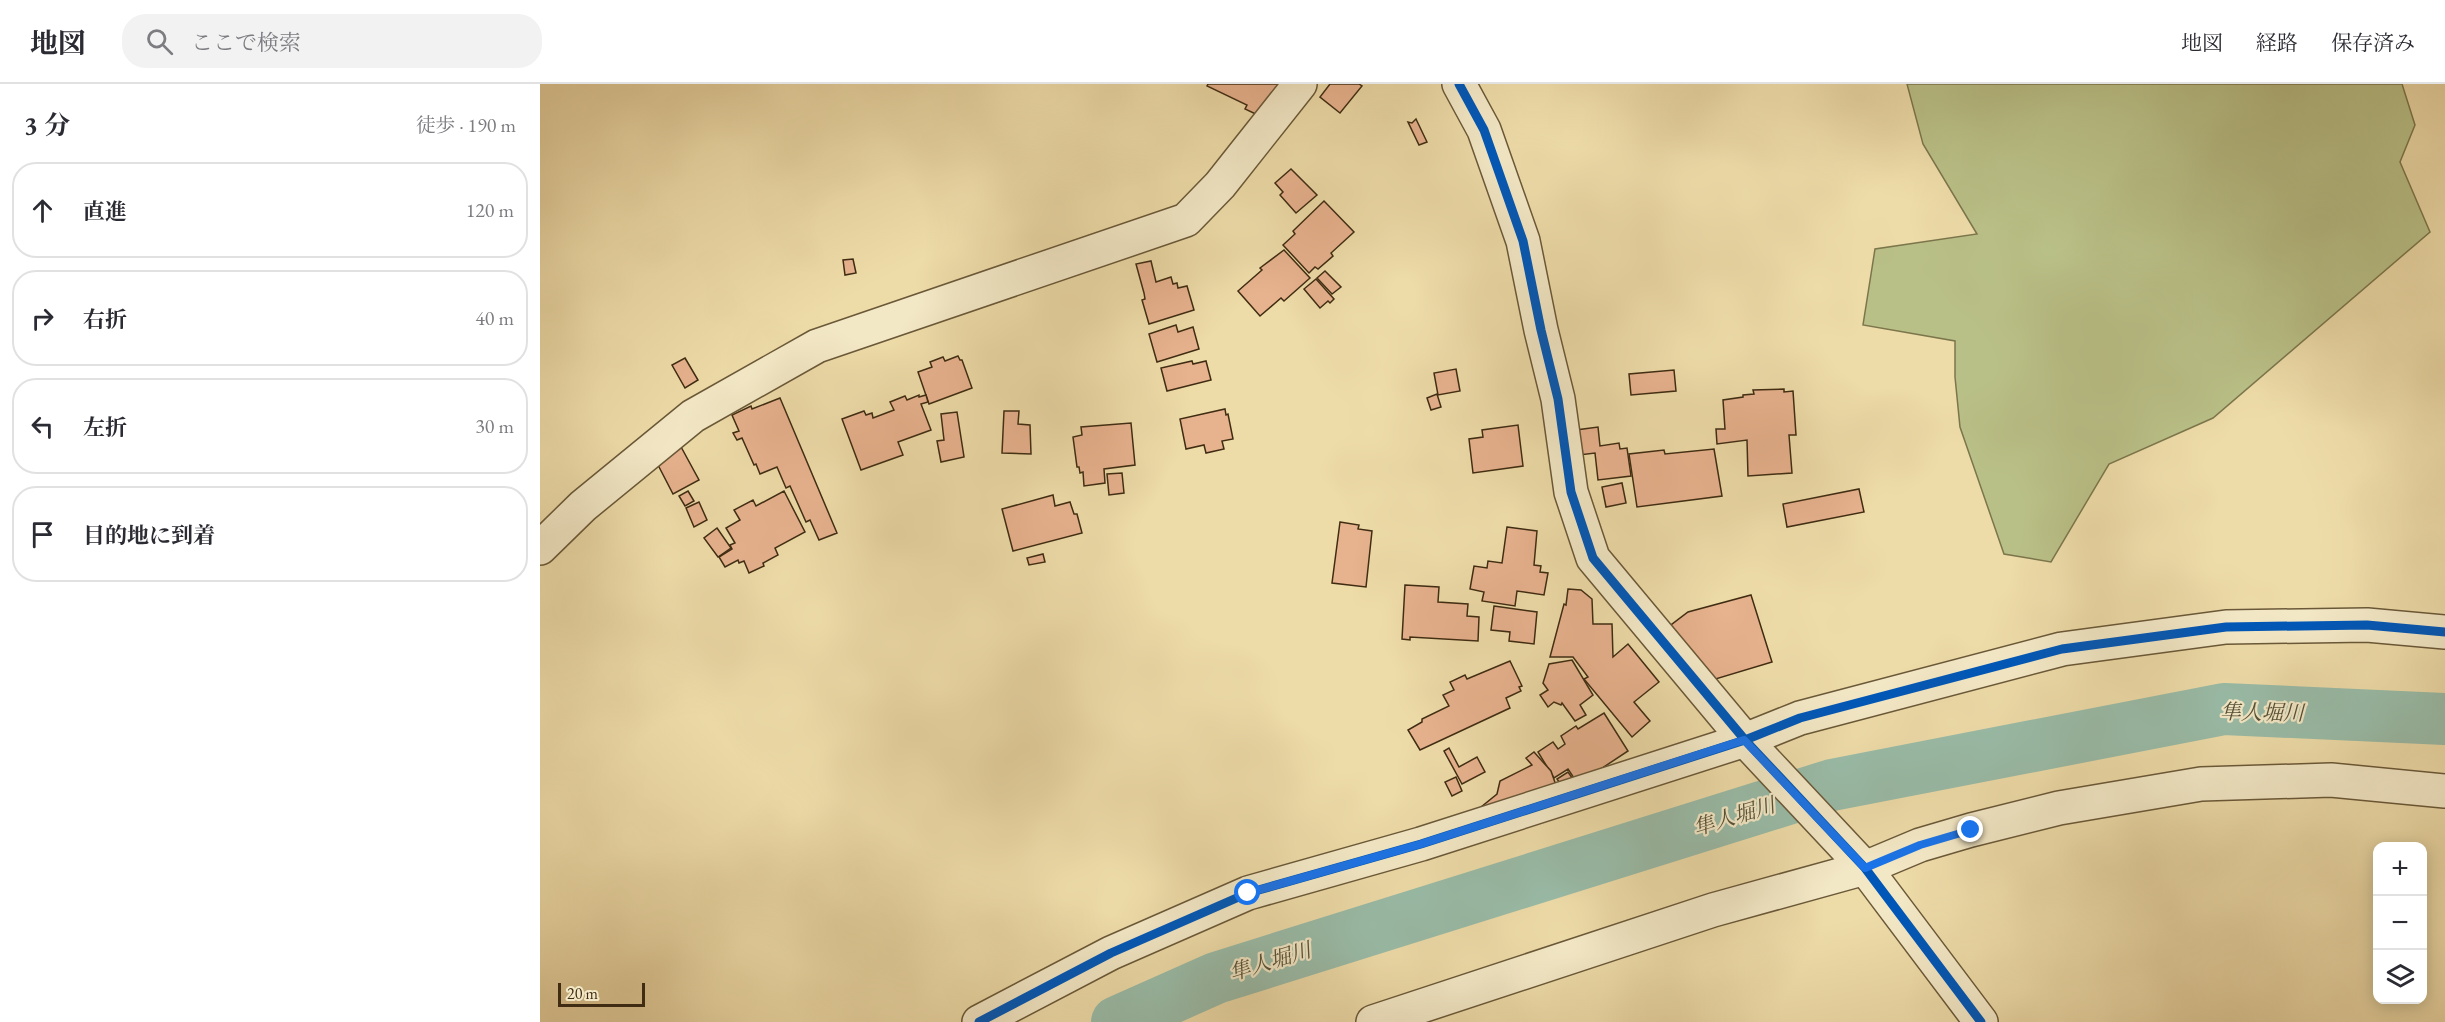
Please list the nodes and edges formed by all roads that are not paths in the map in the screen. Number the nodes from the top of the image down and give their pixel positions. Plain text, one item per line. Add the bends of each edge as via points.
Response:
1 (1300, 84) edge
2 (1459, 84) edge
3 (540, 548) edge
4 (2445, 632) edge
5 (1744, 740) junction
6 (2445, 791) edge
7 (1865, 868) junction
8 (979, 1022) edge
9 (1373, 1022) edge
10 (1981, 1022) edge

1 - 3 street via 1220,185 1186,220 817,346 693,416 583,506
2 - 5 street via 1484,130 1523,241 1558,399 1571,492 1593,558
4 - 5 street via 2367,625 2226,627 2062,649 1800,718
5 - 7 street
5 - 8 street via 1421,844 1248,893 1111,953
6 - 7 street via 2331,780 2201,784 2059,808 1971,830 1920,845
7 - 9 street via 1702,914
7 - 10 street

